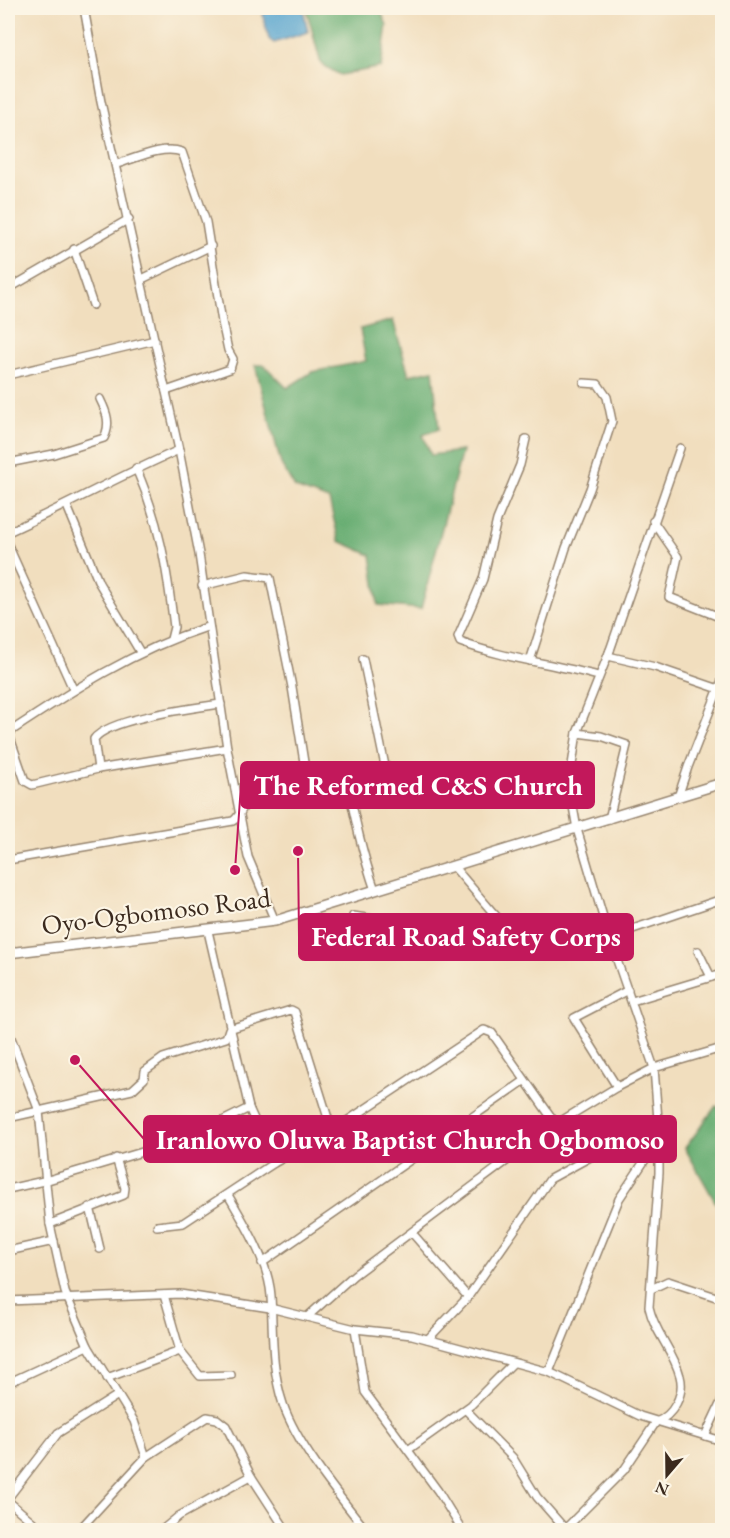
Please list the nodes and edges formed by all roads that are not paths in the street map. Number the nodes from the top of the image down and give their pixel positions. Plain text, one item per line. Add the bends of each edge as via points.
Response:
1 (84, 8) edge
2 (117, 164) junction
3 (129, 219) junction
4 (211, 246) junction
5 (74, 249) junction
6 (142, 279) junction
7 (8, 289) edge
8 (93, 305) dead end
9 (155, 340) junction
10 (8, 375) edge
11 (584, 383) dead end
12 (166, 391) junction
13 (100, 399) dead end
14 (526, 439) dead end
15 (680, 448) dead end
16 (179, 450) junction
17 (8, 463) edge
18 (136, 468) junction
19 (67, 506) junction
20 (653, 521) junction
21 (8, 532) edge
22 (8, 545) edge
23 (202, 586) junction
24 (723, 618) edge
25 (207, 627) junction
26 (171, 639) junction
27 (610, 650) junction
28 (140, 652) junction
29 (363, 659) dead end
30 (530, 661) junction
31 (598, 676) junction
32 (723, 680) edge
33 (73, 689) junction
34 (719, 689) junction
35 (220, 704) junction
36 (8, 732) edge
37 (577, 733) junction
38 (226, 748) junction
39 (98, 770) junction
40 (346, 776) junction
41 (307, 781) junction
42 (723, 783) edge
43 (678, 797) junction
44 (241, 812) junction
45 (609, 819) junction
46 (577, 829) junction
47 (8, 860) edge
48 (454, 867) junction
49 (375, 890) junction
50 (723, 899) edge
51 (495, 915) junction
52 (353, 916) dead end
53 (275, 921) junction
54 (208, 931) junction
55 (517, 937) dead end
56 (609, 937) junction
57 (698, 951) dead end
58 (8, 953) edge
59 (723, 974) edge
60 (711, 977) junction
61 (628, 990) junction
62 (632, 1001) junction
63 (8, 1029) edge
64 (229, 1029) junction
65 (11, 1046) edge
66 (723, 1048) edge
67 (654, 1068) junction
68 (524, 1081) junction
69 (617, 1087) junction
70 (249, 1108) junction
71 (39, 1111) junction
72 (8, 1118) edge
73 (658, 1120) junction
74 (556, 1124) junction
75 (332, 1131) junction
76 (652, 1148) junction
77 (116, 1158) junction
78 (274, 1163) junction
79 (48, 1180) junction
80 (8, 1189) edge
81 (228, 1195) junction
82 (90, 1207) junction
83 (50, 1224) junction
84 (157, 1226) dead end
85 (413, 1234) junction
86 (54, 1241) junction
87 (100, 1248) dead end
88 (8, 1251) edge
89 (262, 1263) junction
90 (651, 1289) junction
91 (164, 1295) junction
92 (468, 1297) junction
93 (68, 1299) junction
94 (723, 1299) edge
95 (8, 1301) edge
96 (270, 1308) junction
97 (307, 1317) junction
98 (355, 1329) junction
99 (429, 1339) junction
100 (88, 1346) junction
101 (180, 1351) junction
102 (513, 1363) junction
103 (549, 1372) junction
104 (231, 1375) dead end
105 (107, 1378) junction
106 (8, 1383) edge
107 (118, 1395) junction
108 (723, 1400) edge
109 (466, 1410) junction
110 (656, 1422) junction
111 (705, 1436) junction
112 (723, 1441) edge
113 (408, 1450) junction
114 (146, 1457) junction
115 (252, 1476) junction
116 (8, 1500) edge
117 (42, 1530) edge
118 (79, 1530) edge
119 (162, 1530) edge
120 (285, 1530) edge
121 (366, 1530) edge
122 (462, 1530) edge
123 (566, 1530) edge

1 - 2 street
2 - 3 street
2 - 4 street via 162,150 182,152
3 - 5 street
3 - 6 street
4 - 6 street
4 - 12 street via 232,366
5 - 7 street
5 - 8 street
6 - 9 street
9 - 10 street
9 - 12 street
11 - 30 street via 598,384 607,397 612,421
12 - 16 street
13 - 17 street via 109,429 104,438
14 - 30 street via 520,465 497,520 483,579 458,637 460,642 483,651
15 - 20 street
16 - 18 street
16 - 23 street
18 - 19 street
18 - 26 street via 152,504 164,549 174,627
19 - 21 street
19 - 28 street via 99,583
20 - 24 street via 678,557 669,597
20 - 27 street
22 - 33 street
23 - 25 street
23 - 41 street via 247,575 270,578
25 - 26 street
25 - 35 street
26 - 28 street
27 - 31 street
27 - 34 street via 608,656
28 - 33 street
29 - 40 street via 385,765 382,769
30 - 31 street
31 - 37 street
32 - 34 street
33 - 36 street
34 - 43 street
35 - 38 street
35 - 39 street via 146,715 100,733 94,739
36 - 39 street via 27,784
37 - 45 street via 627,745
37 - 46 street via 569,784
38 - 39 street
38 - 44 street
40 - 41 street
40 - 49 street via 364,859
41 - 44 street via 254,792
42 - 43 highway, Oyo-Ogbomoso Road
43 - 45 highway, Oyo-Ogbomoso Road
44 - 47 street via 233,821
44 - 53 street via 248,857
45 - 46 highway, Oyo-Ogbomoso Road
46 - 48 highway, Oyo-Ogbomoso Road
46 - 56 street
48 - 49 highway, Oyo-Ogbomoso Road
48 - 51 street
49 - 53 highway, Oyo-Ogbomoso Road
50 - 56 street
51 - 52 street via 449,927 416,927
51 - 55 street
53 - 54 highway, Oyo-Ogbomoso Road
54 - 58 highway, Oyo-Ogbomoso Road
54 - 64 street
56 - 61 street
57 - 60 street
59 - 60 street
60 - 62 street
61 - 62 street
61 - 69 street via 574,1018
62 - 67 street
63 - 65 street
64 - 70 street
64 - 71 street via 226,1038 163,1058 146,1071 144,1079 132,1090
64 - 75 street via 286,1011 295,1012
65 - 71 street
66 - 67 street
67 - 69 street
67 - 73 street
68 - 74 street
68 - 75 street via 492,1033 484,1030
68 - 89 street
69 - 74 street
70 - 77 street via 186,1139
70 - 78 street
71 - 72 street
71 - 79 street
73 - 76 street
73 - 92 street via 550,1179
74 - 85 street
75 - 78 street
76 - 90 street via 659,1173
76 - 103 street via 619,1199
77 - 79 street
77 - 82 street via 124,1195
78 - 81 street
79 - 80 street
79 - 83 street
81 - 84 street via 183,1222
81 - 89 street
82 - 83 street
82 - 87 street
83 - 86 street
85 - 92 street
85 - 97 street via 354,1275
86 - 88 street
86 - 93 street
89 - 96 street via 270,1290
90 - 94 street via 668,1281
90 - 110 street via 652,1320 680,1376 674,1408
91 - 93 street
91 - 96 street via 194,1295
91 - 101 street
92 - 99 street
93 - 95 street
93 - 100 street
96 - 97 street
96 - 121 street via 273,1357 290,1420
97 - 98 street
98 - 99 street
98 - 113 street via 364,1392
99 - 102 street
100 - 105 street
100 - 106 street
101 - 104 street via 203,1378
101 - 105 street
102 - 103 street
102 - 109 street
103 - 110 street
105 - 107 street
107 - 114 street via 134,1421
107 - 116 street via 58,1433
108 - 111 street
109 - 113 street
109 - 123 street via 513,1458 537,1497
110 - 111 street
110 - 123 street via 624,1470
111 - 112 street
113 - 122 street
114 - 115 street via 207,1417 226,1426
114 - 118 street
115 - 119 street via 179,1516
115 - 120 street
116 - 117 street

